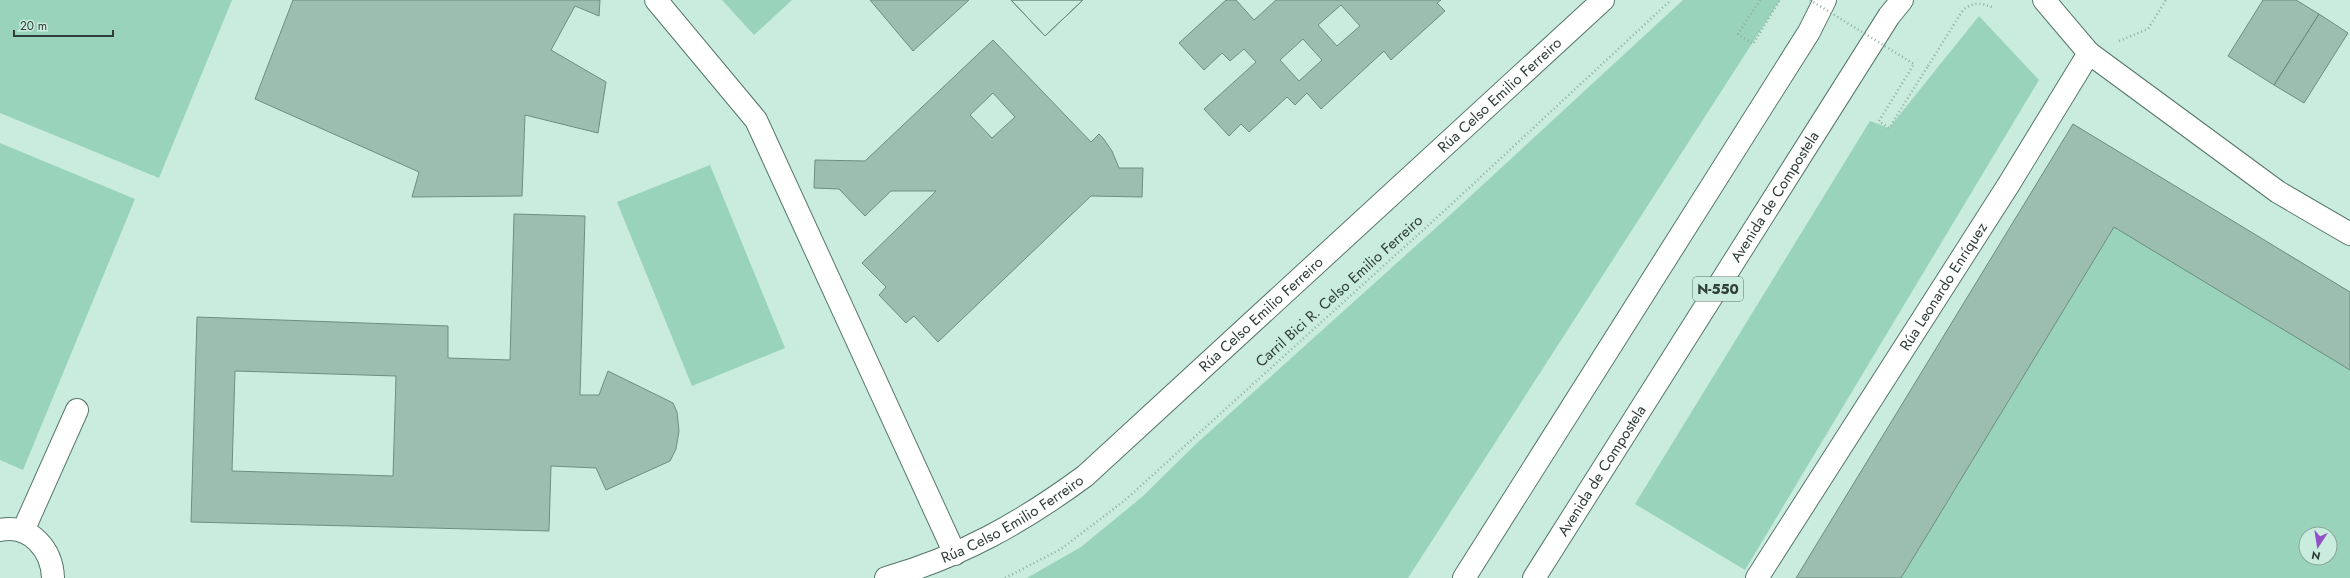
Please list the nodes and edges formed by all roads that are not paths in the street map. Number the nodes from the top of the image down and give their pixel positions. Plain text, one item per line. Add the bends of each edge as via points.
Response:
1 (656, 0) edge
2 (1603, 0) edge
3 (1825, 0) edge
4 (1902, 0) edge
5 (2044, 0) edge
6 (2089, 53) junction
7 (2350, 234) edge
8 (77, 410) dead end
9 (0, 530) edge
10 (23, 531) junction
11 (955, 554) junction
12 (53, 578) edge
13 (886, 578) edge
14 (1464, 578) edge
15 (1534, 578) edge
16 (1757, 578) edge

1 - 11 main road via 756,120
2 - 11 main road, Rúa Celso Emilio Ferreiro via 1085,476 1035,512 993,537
3 - 14 main road via 1809,32
4 - 15 main road, Avenida de Compostela / N-550 via 1889,16
5 - 6 main road
6 - 7 main road via 2278,192
6 - 16 main road, Rúa Leonardo Enríquez via 2009,184
8 - 10 main road
9 - 10 main road via 7,528
10 - 12 main road via 36,539 47,551 53,565
11 - 13 main road, Rúa Celso Emilio Ferreiro

